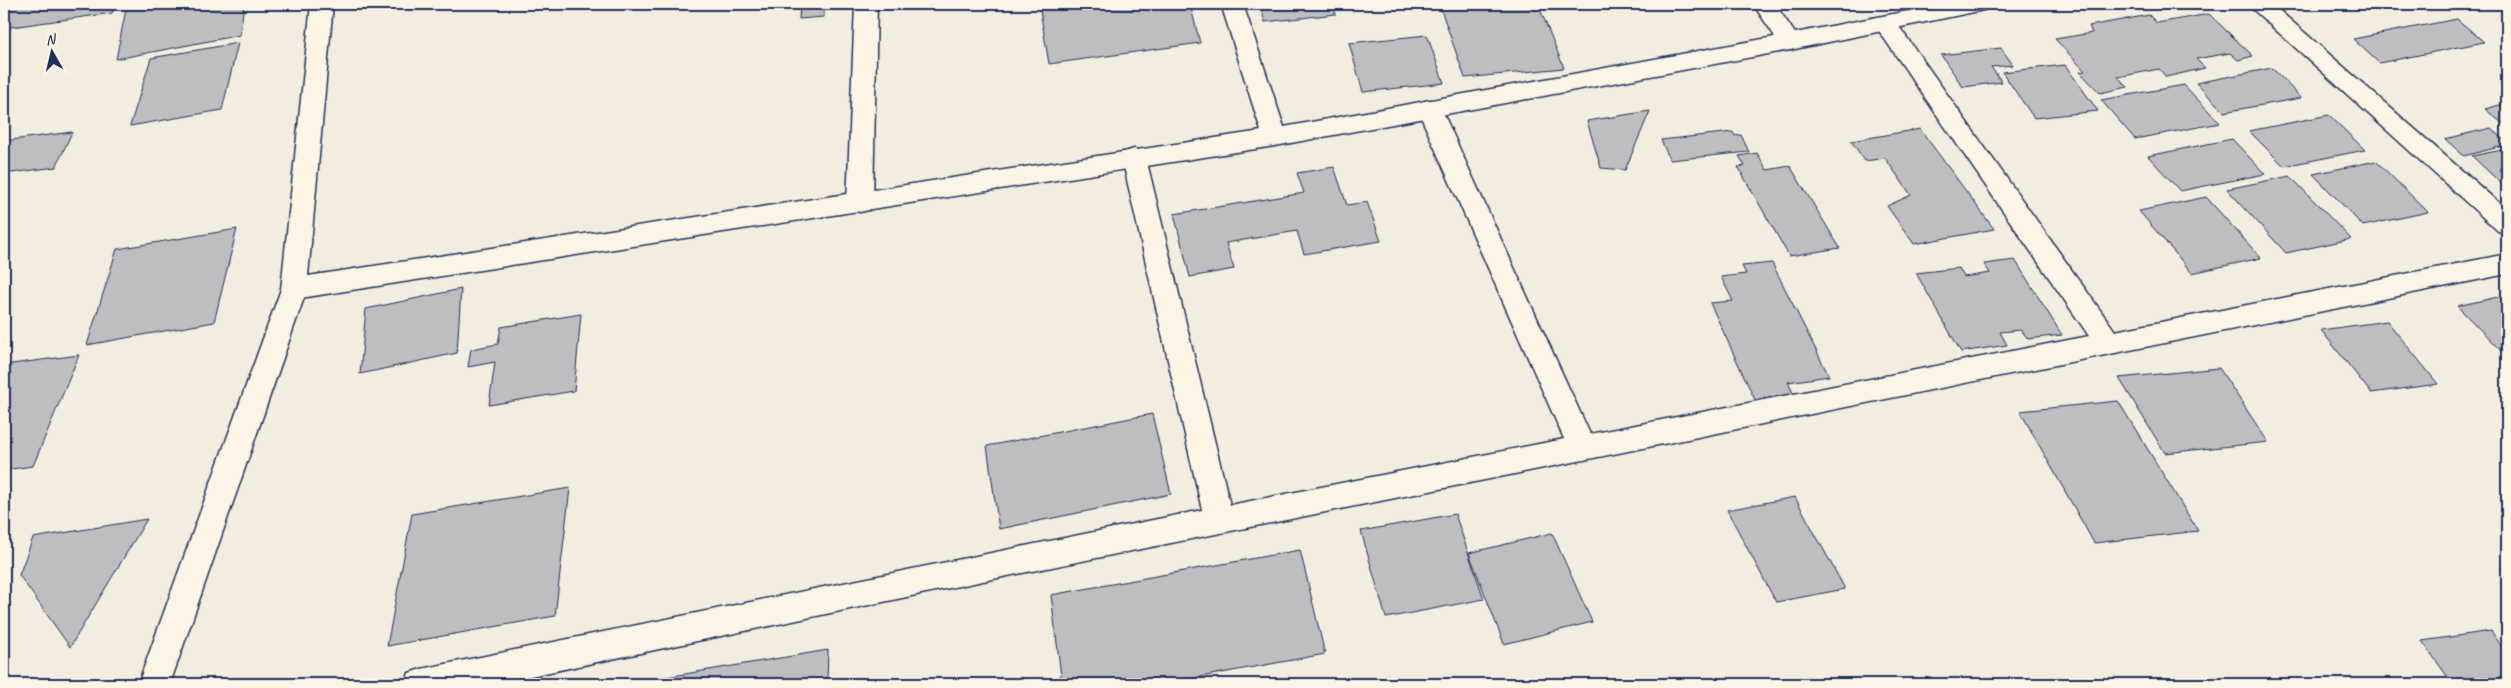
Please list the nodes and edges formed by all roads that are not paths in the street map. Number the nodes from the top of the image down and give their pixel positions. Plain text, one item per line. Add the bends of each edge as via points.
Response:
1 (322, 4) edge
2 (866, 4) edge
3 (1232, 4) edge
4 (1764, 4) edge
5 (1979, 4) edge
6 (2258, 4) edge
7 (1885, 23) junction
8 (1790, 42) junction
9 (1429, 108) junction
10 (1275, 137) junction
11 (1134, 158) junction
12 (860, 203) junction
13 (2507, 224) edge
14 (2507, 264) edge
15 (294, 289) junction
16 (2109, 344) junction
17 (1582, 448) junction
18 (1218, 520) junction
19 (154, 684) edge
20 (421, 684) edge

1 - 15 street
2 - 12 street
3 - 10 street
4 - 8 street
5 - 7 street
6 - 13 street
7 - 8 street
7 - 16 street
8 - 9 street
9 - 10 street
9 - 17 street
10 - 11 street
11 - 12 street
11 - 18 street
12 - 15 street
14 - 16 street
15 - 19 street
16 - 17 street
17 - 18 street
18 - 20 street

